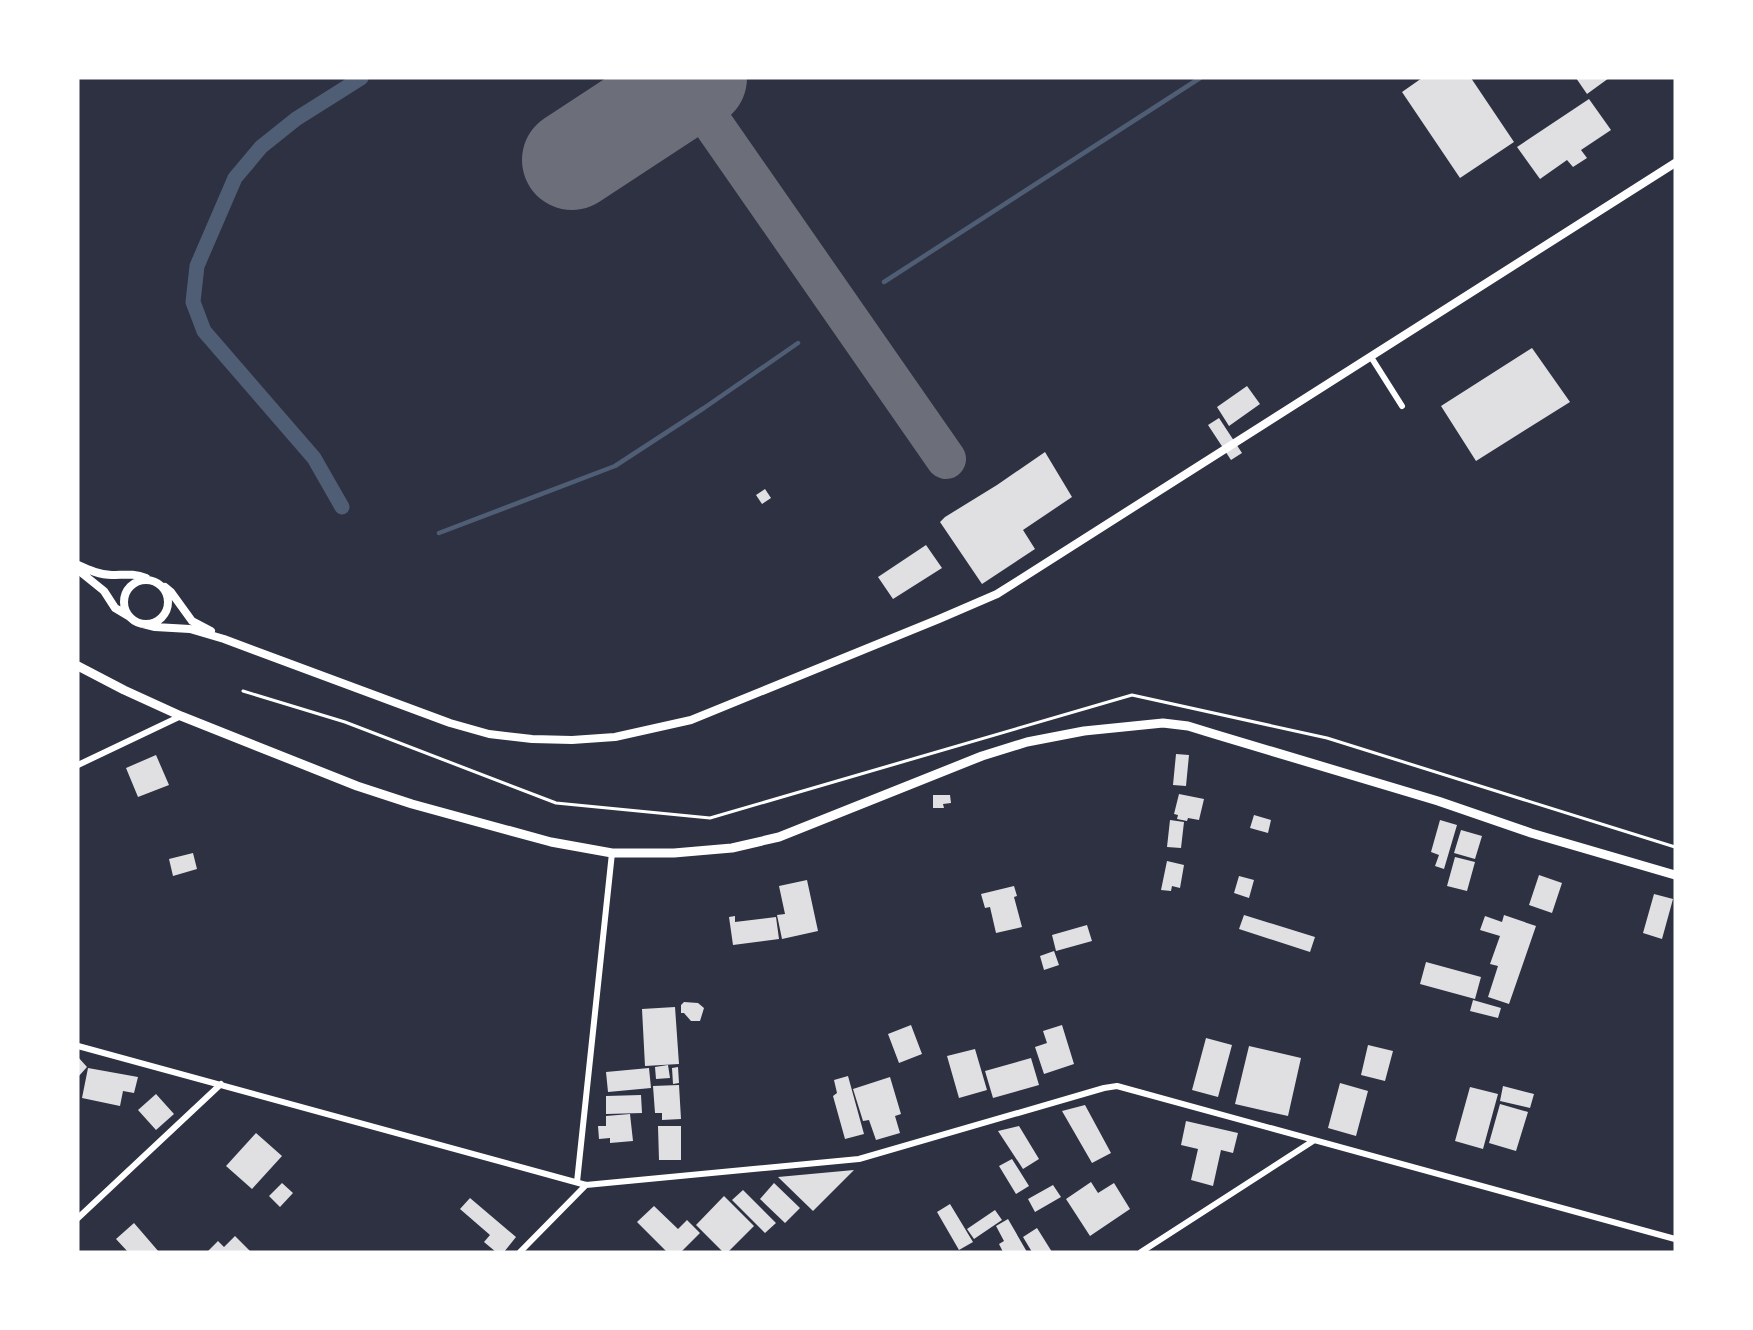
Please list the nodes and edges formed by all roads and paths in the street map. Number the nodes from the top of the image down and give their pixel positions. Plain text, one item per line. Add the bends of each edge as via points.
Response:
1 (1675, 163) edge
2 (1371, 357) junction
3 (1402, 406) dead end
4 (78, 568) edge
5 (155, 582) junction
6 (130, 617) junction
7 (143, 624) junction
8 (224, 639) junction
9 (78, 666) edge
10 (243, 691) dead end
11 (180, 716) junction
12 (78, 765) edge
13 (1675, 847) edge
14 (612, 854) junction
15 (1675, 875) edge
16 (78, 1046) edge
17 (220, 1084) junction
18 (1313, 1141) junction
19 (577, 1182) junction
20 (586, 1185) junction
21 (78, 1218) edge
22 (1675, 1239) edge
23 (520, 1252) edge
24 (1141, 1252) edge

1 - 2 street
2 - 3 street
2 - 8 street via 997,594 737,702 653,730 572,740 489,734
4 - 5 street via 111,575 132,574
4 - 6 street via 104,591 115,608
5 - 6 street via 137,581 126,590 123,604
5 - 7 street via 167,595 167,609 158,620
5 - 8 street via 171,592 192,621
6 - 7 street
7 - 8 street via 190,629
9 - 11 main road
10 - 13 lane via 345,722 556,803 710,818 1132,695 1327,738
11 - 12 street
11 - 14 main road via 345,782 412,804 551,842
14 - 15 main road via 674,854 732,848 779,837 982,756 1027,742 1084,731 1163,723 1188,726
14 - 19 street
16 - 17 street
17 - 19 street
17 - 21 street
18 - 20 street via 1117,1086 859,1159
18 - 22 street
18 - 24 street
19 - 20 street
20 - 23 street

